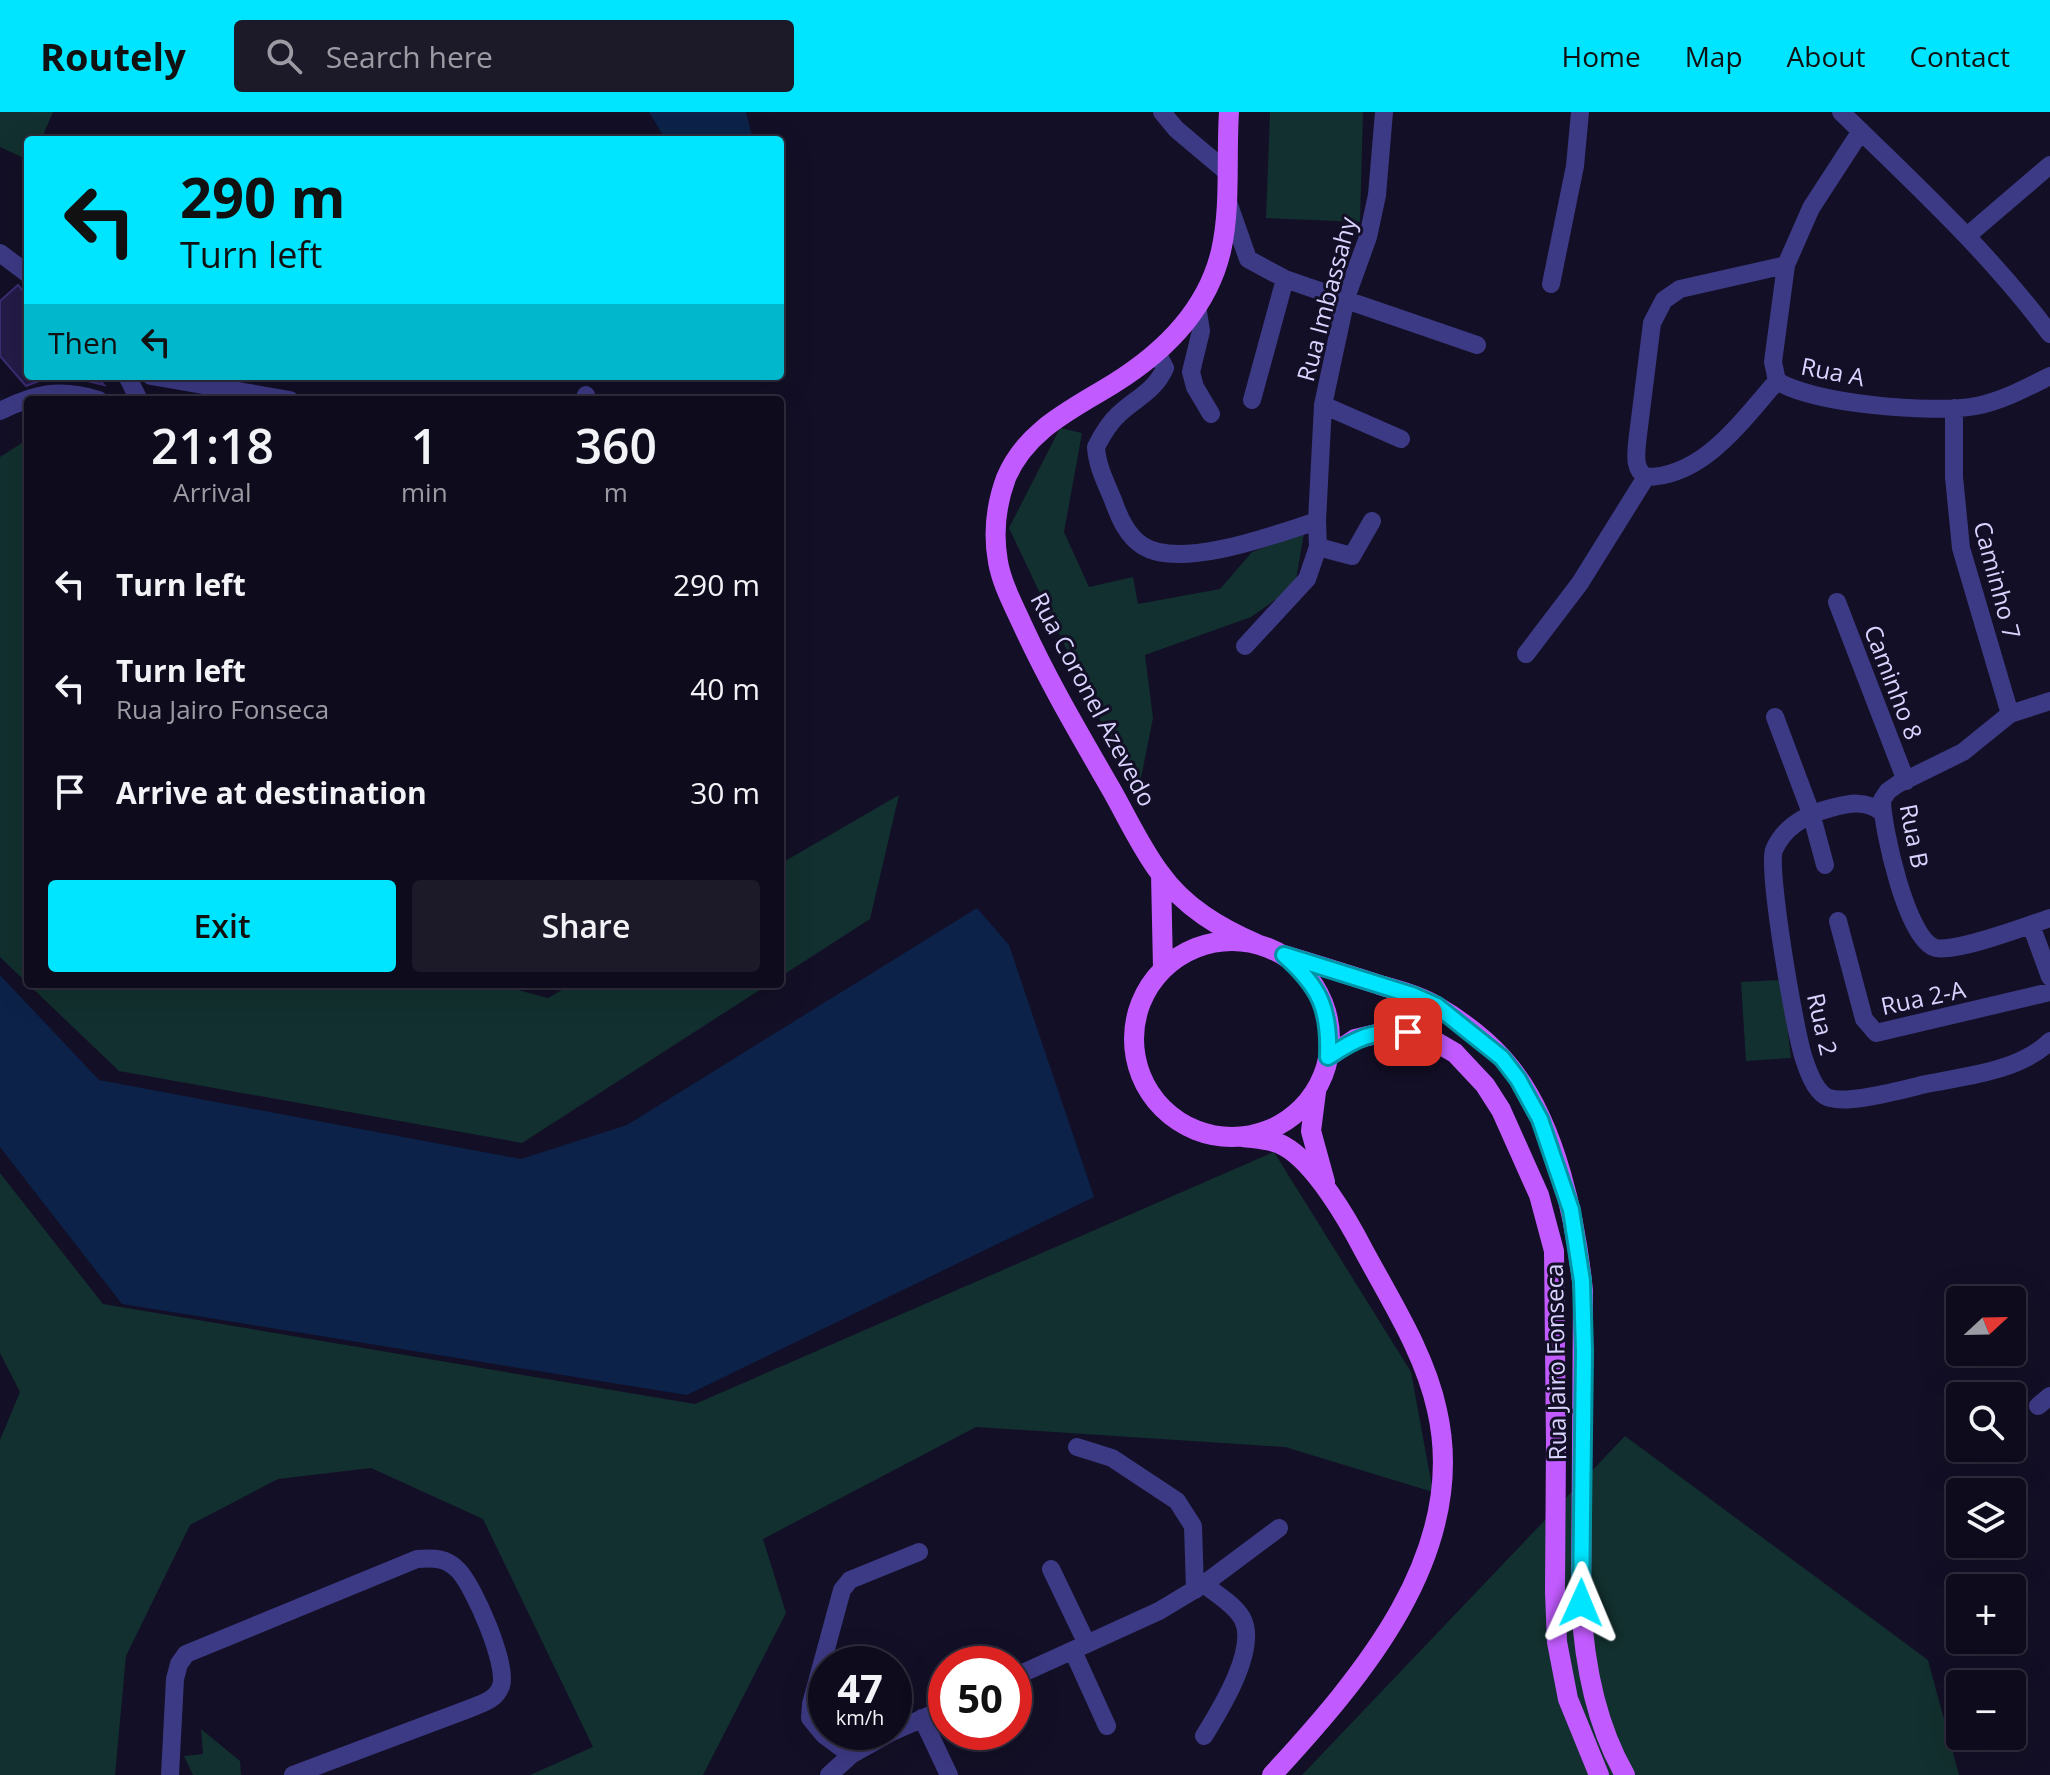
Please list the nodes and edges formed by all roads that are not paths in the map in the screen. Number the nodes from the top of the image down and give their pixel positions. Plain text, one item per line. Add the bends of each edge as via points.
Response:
1 (1162, 112) edge
2 (1229, 112) edge
3 (1384, 112) edge
4 (1580, 112) edge
5 (1841, 112) edge
6 (1861, 131) junction
7 (2050, 165) edge
8 (1227, 172) junction
9 (1226, 197) junction
10 (1967, 236) junction
11 (0, 253) edge
12 (1786, 265) junction
13 (24, 271) edge
14 (1285, 279) junction
15 (1551, 284) dead end
16 (1346, 298) junction
17 (1197, 306) junction
18 (2050, 334) edge
19 (1477, 345) dead end
20 (1157, 353) junction
21 (2050, 376) edge
22 (166, 380) edge
23 (1777, 381) junction
24 (218, 394) edge
25 (40, 396) edge
26 (80, 396) edge
27 (242, 396) edge
28 (1252, 400) dead end
29 (24, 402) edge
30 (1323, 405) junction
31 (1954, 408) junction
32 (0, 411) edge
33 (1211, 414) dead end
34 (1401, 439) dead end
35 (1646, 477) junction
36 (1317, 521) junction
37 (1372, 521) dead end
38 (1318, 547) junction
39 (1837, 602) dead end
40 (1245, 646) dead end
41 (1526, 654) dead end
42 (2050, 701) edge
43 (2010, 714) junction
44 (1775, 717) dead end
45 (1906, 781) junction
46 (1882, 812) junction
47 (1811, 813) junction
48 (1825, 865) dead end
49 (1161, 874) junction
50 (2050, 918) edge
51 (1838, 921) dead end
52 (2031, 925) junction
53 (1257, 944) junction
54 (1284, 955) junction
55 (1163, 968) junction
56 (2050, 977) edge
57 (2050, 992) edge
58 (2050, 1041) edge
59 (1328, 1057) junction
60 (1317, 1089) junction
61 (1243, 1137) junction
62 (1327, 1189) junction
63 (1077, 1447) dead end
64 (1279, 1528) dead end
65 (919, 1552) dead end
66 (1051, 1569) dead end
67 (1199, 1587) junction
68 (1080, 1647) junction
69 (1032, 1669) edge
70 (928, 1716) edge
71 (922, 1718) junction
72 (912, 1723) edge
73 (1107, 1726) dead end
74 (1204, 1736) dead end
75 (860, 1750) edge
76 (851, 1755) junction
77 (170, 1775) edge
78 (293, 1775) edge
79 (830, 1775) edge
80 (949, 1775) edge
81 (1272, 1775) edge
82 (1599, 1775) edge
83 (1625, 1775) edge

1 - 8 street
2 - 8 main road, Rua Coronel Azevedo
3 - 16 street, Rua Imbassahy via 1377,195
4 - 15 street via 1575,166
5 - 6 street
6 - 10 street
6 - 12 street, Rua A via 1811,208
7 - 10 street
8 - 9 main road, Rua Coronel Azevedo
9 - 14 street via 1248,259
9 - 17 main road, Rua Coronel Azevedo via 1221,253
10 - 18 street
11 - 13 street
12 - 23 street, Rua A via 1774,341
12 - 35 street via 1680,289 1664,300 1652,323 1637,443 1636,462
14 - 16 street
14 - 28 street
16 - 19 street
16 - 30 street, Rua Imbassahy
17 - 20 main road, Rua Coronel Azevedo
17 - 33 street via 1201,331 1191,372
20 - 36 street via 1165,368 1160,378 1118,415 1096,447 1118,514 1134,538 1154,550 1189,553 1231,547
20 - 49 main road, Rua Coronel Azevedo via 1037,432 1005,481 995,527 998,565 1033,648
21 - 31 street, Rua A via 1997,400
22 - 24 street
23 - 31 street, Rua A via 1799,392 1880,405
23 - 35 street via 1713,450 1684,467
24 - 27 street
25 - 26 street
29 - 32 street
30 - 34 street
30 - 36 street, Rua Imbassahy
31 - 43 street, Caminho 7 via 1954,492 1961,548
35 - 41 street via 1580,583
36 - 38 street, Rua Imbassahy
37 - 38 street via 1352,556
38 - 40 street, Rua Imbassahy via 1307,579
39 - 45 street, Caminho 8
42 - 43 street, Rua B
43 - 45 street, Rua B via 1978,743
44 - 47 street
45 - 46 street, Rua B via 1888,791
46 - 47 street, Rua 2 via 1861,802
46 - 52 street, Rua B via 1900,884 1927,943 1956,946
47 - 48 street
47 - 58 street, Rua 2 via 1779,842 1772,858 1799,1042 1820,1092 1832,1099 1856,1098 1965,1076 2026,1057
49 - 53 main road via 1203,916
49 - 55 main road
50 - 52 street, Rua B
51 - 57 street, Rua 2-A via 1864,1019 1876,1033
52 - 56 street
53 - 54 main road
53 - 55 main road via 1207,943
54 - 59 main road via 1322,1000 1330,1028
54 - 83 main road, Rua Jairo Fonseca via 1437,1006 1502,1058 1540,1119 1571,1210 1582,1281 1583,1647 1597,1706
55 - 61 main road via 1146,989 1136,1014 1138,1068 1167,1114 1216,1136
59 - 60 main road
59 - 82 main road, Rua Jairo Fonseca via 1355,1039 1385,1032 1426,1036 1455,1053 1501,1110 1539,1195 1554,1251 1557,1642 1568,1699
60 - 61 main road via 1298,1113 1272,1129
60 - 62 main road via 1311,1131
61 - 62 main road via 1287,1148
62 - 81 main road via 1427,1379 1440,1423 1439,1499 1421,1563 1396,1621 1320,1722
63 - 67 street via 1112,1458 1177,1501 1193,1526
64 - 67 street
65 - 76 street via 850,1580 842,1590 810,1718
66 - 68 street
67 - 68 street
67 - 74 street via 1241,1615 1246,1637 1230,1691
68 - 69 street
68 - 73 street
70 - 71 street
71 - 72 street
71 - 80 street
75 - 76 street
76 - 79 street
77 - 78 street via 175,1679 186,1654 417,1559 437,1557 459,1570 501,1666 496,1695

